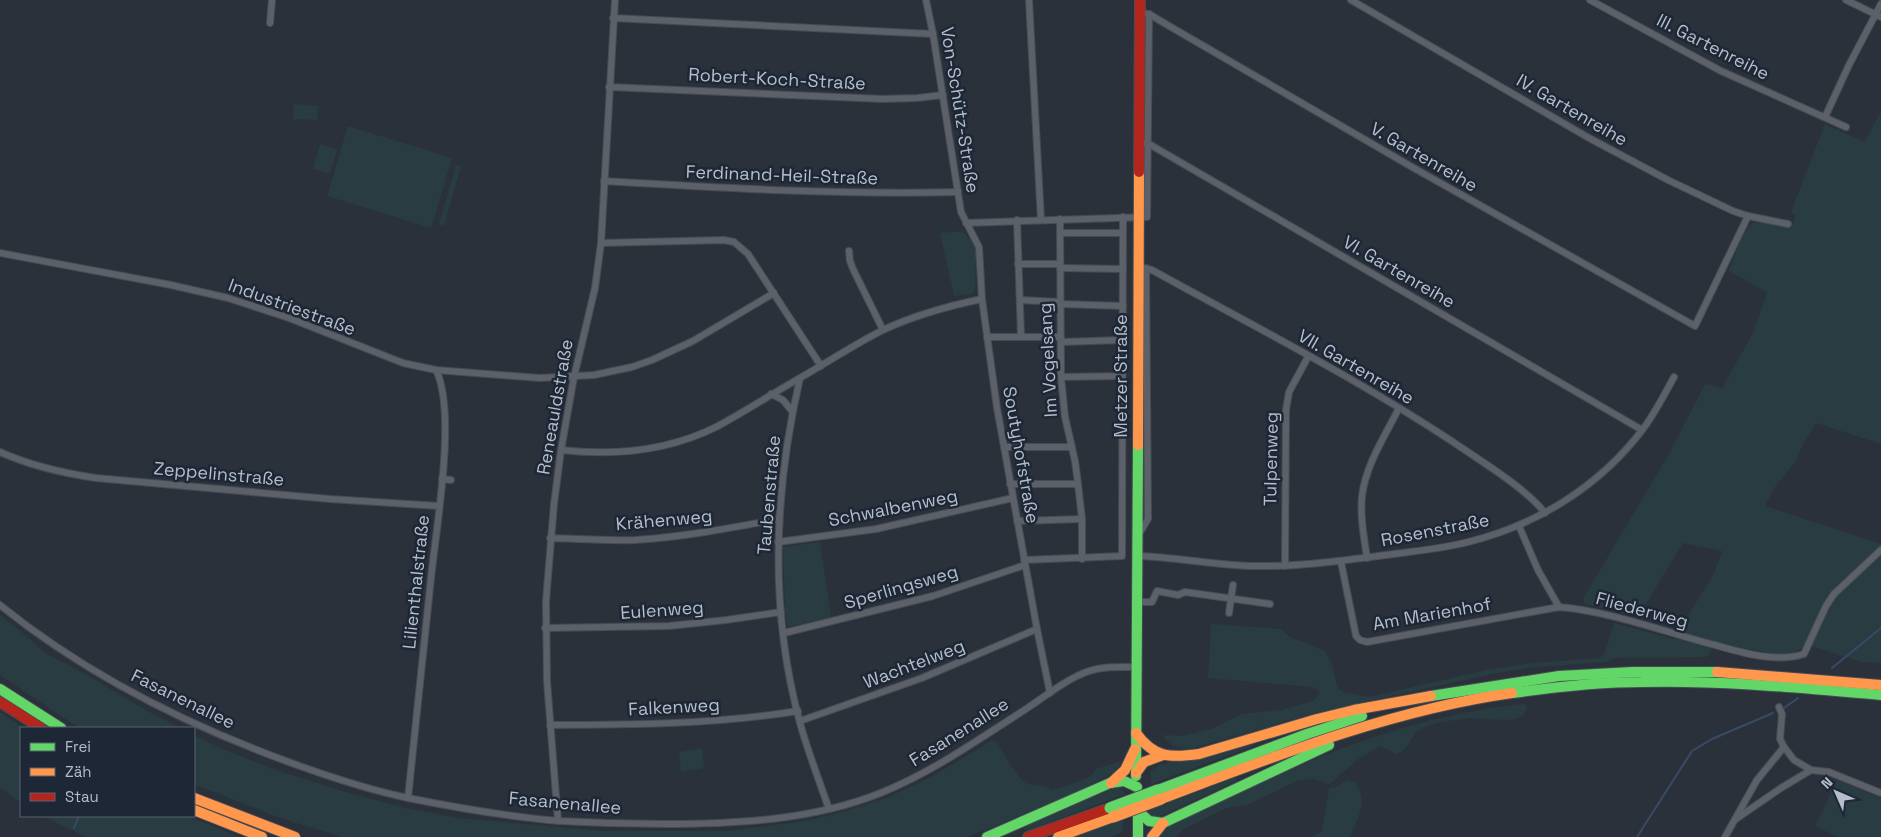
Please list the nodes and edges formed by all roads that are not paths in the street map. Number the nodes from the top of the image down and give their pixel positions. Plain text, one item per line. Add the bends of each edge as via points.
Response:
1 (272, 0) edge
2 (615, 0) edge
3 (926, 0) edge
4 (1029, 0) edge
5 (1140, 0) edge
6 (1351, 0) edge
7 (1590, 0) edge
8 (1846, 0) edge
9 (1881, 4) edge
10 (1144, 14) junction
11 (1878, 16) edge
12 (613, 18) junction
13 (270, 23) dead end
14 (933, 34) junction
15 (609, 87) junction
16 (943, 95) junction
17 (1825, 117) junction
18 (1846, 127) dead end
19 (1144, 143) junction
20 (604, 181) junction
21 (958, 192) junction
22 (1748, 216) junction
23 (1122, 217) junction
24 (1138, 217) junction
25 (1060, 219) junction
26 (1017, 220) junction
27 (1040, 220) junction
28 (966, 224) junction
29 (1788, 224) dead end
30 (1060, 233) junction
31 (1122, 233) junction
32 (601, 243) junction
33 (849, 251) dead end
34 (0, 252) edge
35 (1018, 264) junction
36 (1060, 266) junction
37 (1143, 267) junction
38 (1122, 269) junction
39 (774, 293) junction
40 (982, 299) junction
41 (1020, 300) junction
42 (1060, 303) junction
43 (1122, 306) junction
44 (883, 330) junction
45 (1021, 336) junction
46 (987, 337) junction
47 (1061, 340) junction
48 (1122, 340) junction
49 (1308, 356) junction
50 (821, 366) junction
51 (436, 370) junction
52 (1122, 376) junction
53 (574, 377) junction
54 (1674, 377) dead end
55 (800, 378) junction
56 (1061, 378) junction
57 (772, 394) junction
58 (1399, 408) junction
59 (792, 412) junction
60 (1642, 430) junction
61 (1004, 447) junction
62 (1072, 447) junction
63 (561, 450) junction
64 (0, 452) edge
65 (442, 479) junction
66 (450, 480) dead end
67 (1010, 484) junction
68 (1078, 484) junction
69 (1013, 498) junction
70 (439, 506) junction
71 (1545, 513) junction
72 (779, 519) junction
73 (1082, 519) junction
74 (1017, 521) junction
75 (1519, 526) junction
76 (550, 538) junction
77 (778, 542) junction
78 (1881, 550) edge
79 (1138, 556) junction
80 (1367, 558) junction
81 (1082, 559) junction
82 (1024, 562) junction
83 (1341, 562) junction
84 (1285, 566) junction
85 (1233, 585) dead end
86 (1231, 598) junction
87 (1138, 602) junction
88 (1270, 604) dead end
89 (0, 606) edge
90 (1559, 607) junction
91 (780, 612) junction
92 (1229, 613) dead end
93 (545, 628) junction
94 (1037, 629) junction
95 (784, 633) junction
96 (1138, 667) junction
97 (1881, 684) edge
98 (0, 689) edge
99 (1050, 692) junction
100 (1444, 694) junction
101 (1881, 695) edge
102 (0, 702) edge
103 (1779, 707) dead end
104 (798, 711) junction
105 (1406, 714) junction
106 (800, 721) junction
107 (550, 725) junction
108 (39, 727) edge
109 (59, 727) edge
110 (1136, 734) junction
111 (1784, 748) junction
112 (1135, 749) junction
113 (1163, 755) junction
114 (1810, 770) junction
115 (1136, 773) junction
116 (1110, 783) junction
117 (1136, 787) junction
118 (1881, 793) edge
119 (1159, 794) junction
120 (195, 798) edge
121 (408, 798) junction
122 (829, 809) junction
123 (195, 810) edge
124 (1138, 811) junction
125 (1111, 812) junction
126 (558, 821) junction
127 (1732, 821) junction
128 (1163, 822) junction
129 (262, 837) edge
130 (295, 837) edge
131 (987, 837) edge
132 (1028, 837) edge
133 (1058, 837) edge
134 (1138, 837) edge
135 (1152, 837) edge
136 (1725, 837) edge

1 - 13 street
2 - 12 street, Reneauldstraße
3 - 14 street, Von-Schütz-Straße
4 - 27 street
5 - 10 main road, Metzer Straße
6 - 22 street, IV. Gartenreihe via 1589,138 1668,180
7 - 17 street, III. Gartenreihe via 1722,71
8 - 11 street
9 - 11 street
10 - 19 main road, Metzer Straße
10 - 22 street, V. Gartenreihe via 1695,326
11 - 17 street via 1849,65
12 - 14 street
12 - 15 street, Reneauldstraße
14 - 16 street, Von-Schütz-Straße
15 - 16 street, Robert-Koch-Straße via 883,99
15 - 20 street, Reneauldstraße
16 - 21 street, Von-Schütz-Straße
17 - 18 street, III. Gartenreihe
19 - 24 main road, Metzer Straße
19 - 60 street, VI. Gartenreihe
20 - 21 street, Ferdinand-Heil-Straße via 770,191
20 - 32 street, Reneauldstraße
21 - 28 street, Von-Schütz-Straße
22 - 29 street, IV. Gartenreihe
23 - 24 street
23 - 25 street
23 - 31 street
24 - 37 main road, Metzer Straße
25 - 27 street
25 - 30 street, Im Vogelsang
26 - 27 street
26 - 28 street
26 - 35 street
28 - 40 street, Soutyhofstraße via 979,247
30 - 31 street
30 - 36 street, Im Vogelsang
31 - 38 street
32 - 39 street via 734,242 748,254
32 - 53 street, Reneauldstraße via 595,288
33 - 44 street via 853,269
34 - 51 street, Industriestraße via 228,298 289,318 389,359
35 - 36 street
35 - 41 street
36 - 38 street
36 - 42 street, Im Vogelsang
37 - 49 street, VII. Gartenreihe
37 - 79 main road, Metzer Straße
38 - 43 street
39 - 50 street
39 - 53 street, Industriestraße via 673,351 632,367
40 - 44 street via 942,308
40 - 46 street, Soutyhofstraße
41 - 42 street
41 - 45 street
42 - 43 street
42 - 47 street, Im Vogelsang
43 - 48 street
44 - 50 street
45 - 46 street
45 - 47 street
46 - 61 street, Soutyhofstraße
47 - 48 street
47 - 56 street, Im Vogelsang
48 - 52 street
49 - 58 street, VII. Gartenreihe
49 - 84 street, Tulpenweg via 1289,392 1286,410
50 - 55 street
51 - 53 street, Industriestraße via 540,378
51 - 65 street, Lilienthalstraße via 444,415
52 - 56 street
52 - 81 street, Sperlingsweg via 1122,556
53 - 63 street, Reneauldstraße
54 - 60 street, Rosenstraße
55 - 57 street
55 - 59 street, Taubenstraße
56 - 62 street, Im Vogelsang
57 - 59 street via 783,400
57 - 63 street via 717,426 668,445 616,453
58 - 71 street, VII. Gartenreihe via 1483,463 1532,499
58 - 80 street via 1367,472 1364,485 1361,511
59 - 72 street, Taubenstraße
60 - 71 street, Rosenstraße via 1590,484
61 - 62 street
61 - 67 street, Soutyhofstraße
62 - 68 street, Im Vogelsang
63 - 76 street, Reneauldstraße
64 - 70 street, Zeppelinstraße via 41,468 96,478
65 - 66 street
65 - 70 street, Lilienthalstraße
67 - 68 street
67 - 69 street, Soutyhofstraße
68 - 73 street, Im Vogelsang
69 - 74 street, Soutyhofstraße
69 - 77 street, Schwalbenweg via 884,528
70 - 121 street, Lilienthalstraße
71 - 75 street, Rosenstraße
72 - 76 street, Krähenweg via 664,538
72 - 77 street, Taubenstraße
73 - 74 street
73 - 81 street, Im Vogelsang
74 - 82 street, Soutyhofstraße
75 - 80 street, Rosenstraße via 1467,542
75 - 90 street
76 - 93 street, Reneauldstraße
77 - 91 street, Taubenstraße
78 - 90 street, Fliederweg via 1834,594 1804,654 1788,658 1745,653 1597,613
79 - 84 street, Rosenstraße via 1223,565
79 - 87 main road, Metzer Straße
80 - 83 street, Rosenstraße
81 - 82 street, Sperlingsweg
82 - 94 street, Soutyhofstraße
82 - 95 street, Sperlingsweg via 933,596
83 - 84 street, Rosenstraße
83 - 90 street, Am Marienhof via 1356,636 1367,642
85 - 86 street
86 - 87 street via 1157,592 1152,602
86 - 88 street
86 - 92 street
87 - 96 main road, Metzer Straße
89 - 121 street, Fasanenallee via 83,663 189,721 303,767
91 - 93 street, Eulenweg via 669,626
91 - 95 street, Taubenstraße
93 - 107 street, Reneauldstraße
94 - 99 street, Soutyhofstraße
94 - 106 street, Wachtelweg via 922,678
95 - 104 street, Taubenstraße
96 - 99 street, Fasanenallee via 1093,670
96 - 110 main road, Metzer Straße
97 - 100 main road via 1665,670 1559,676
98 - 109 main road
99 - 122 street, Fasanenallee via 927,772 882,793
100 - 113 main road via 1317,719 1199,754
100 - 119 main road via 1323,729
101 - 105 main road via 1701,681 1632,682 1561,686
102 - 108 main road
103 - 111 street via 1782,714 1780,739
104 - 106 street, Taubenstraße
104 - 107 street, Falkenweg via 656,725
105 - 119 main road
105 - 128 main road via 1299,758
106 - 122 street, Taubenstraße
107 - 126 street, Reneauldstraße
110 - 112 main road, Metzer Straße
110 - 113 main road via 1147,749
111 - 114 street via 1794,760
111 - 127 street via 1758,780
112 - 115 main road, Metzer Straße
112 - 116 main road via 1125,770
113 - 115 main road via 1144,762
114 - 118 street via 1829,772
114 - 127 street
115 - 117 main road, Metzer Straße
116 - 117 main road via 1122,780
116 - 131 main road
117 - 124 main road, Metzer Straße
119 - 125 main road, bridge
120 - 130 main road
121 - 126 street, Fasanenallee
122 - 126 street, Fasanenallee via 703,823
123 - 129 main road
124 - 128 main road via 1150,823
124 - 134 main road, Metzer Straße
125 - 132 main road
125 - 133 main road
127 - 136 street
128 - 135 main road

